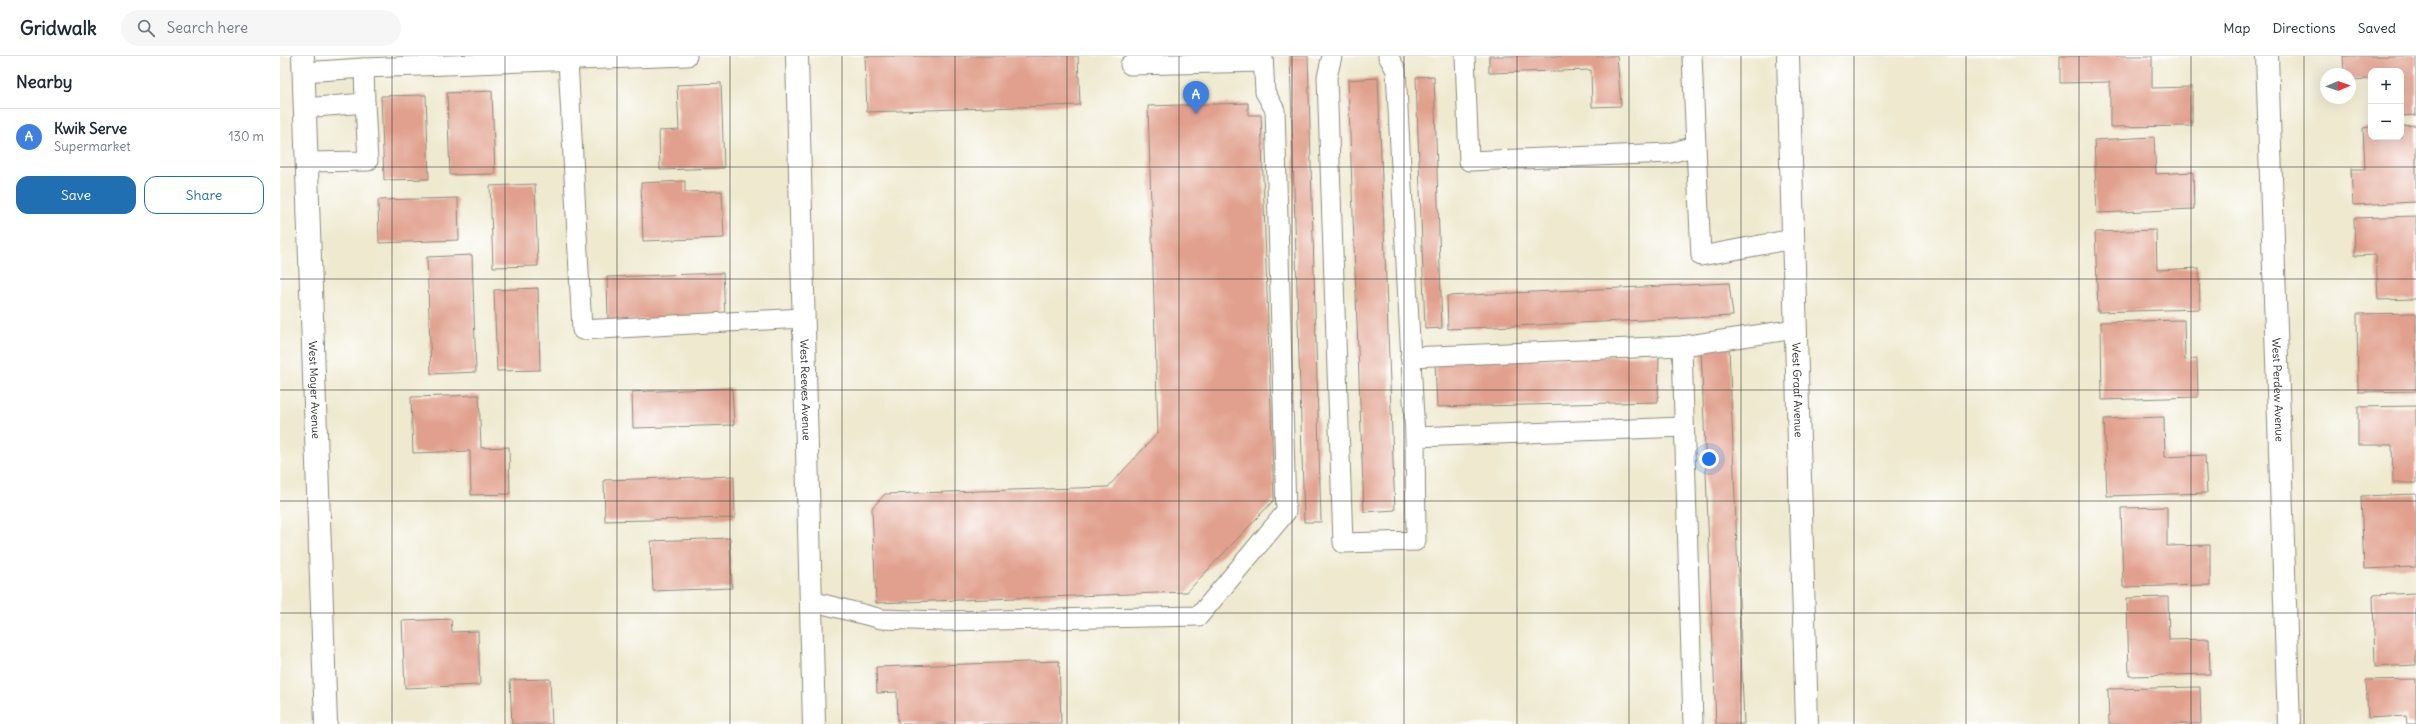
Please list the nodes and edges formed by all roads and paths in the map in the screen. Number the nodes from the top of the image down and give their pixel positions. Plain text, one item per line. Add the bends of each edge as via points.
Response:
1 (687, 56) edge
2 (797, 56) edge
3 (1332, 56) edge
4 (1388, 56) edge
5 (1465, 56) edge
6 (1692, 56) edge
7 (1788, 56) edge
8 (2267, 56) edge
9 (1263, 59) edge
10 (568, 60) junction
11 (303, 64) edge
12 (1130, 65) dead end
13 (364, 68) junction
14 (365, 102) junction
15 (304, 108) junction
16 (1696, 146) junction
17 (306, 162) junction
18 (1793, 239) junction
19 (804, 318) junction
20 (1796, 329) junction
21 (1682, 346) junction
22 (1410, 357) junction
23 (1684, 427) junction
24 (1415, 437) junction
25 (811, 601) junction
26 (326, 724) edge
27 (814, 724) edge
28 (1693, 724) edge
29 (1807, 724) edge
30 (2289, 724) edge

1 - 10 lane
2 - 19 street, West Reeves Avenue
3 - 24 lane via 1327,77 1343,543 1416,541
4 - 22 lane via 1396,70
5 - 16 lane via 1469,161 1670,153
6 - 16 lane
7 - 18 street, West Graaf Avenue
8 - 30 street, West Perdew Avenue
9 - 12 lane
9 - 25 lane via 1265,92 1275,110 1286,512 1199,616 940,621 882,619
10 - 13 lane
10 - 19 lane via 582,330
11 - 13 lane
11 - 15 street, West Moyer Avenue
13 - 14 lane
14 - 15 lane
14 - 17 lane via 368,161
15 - 17 street, West Moyer Avenue
16 - 18 lane via 1701,256
17 - 26 street, West Moyer Avenue
18 - 20 street, West Graaf Avenue
19 - 25 street, West Reeves Avenue
20 - 21 lane
20 - 29 street, West Graaf Avenue
21 - 22 lane
21 - 23 lane
22 - 24 lane
23 - 24 lane
23 - 28 lane
25 - 27 street, West Reeves Avenue

